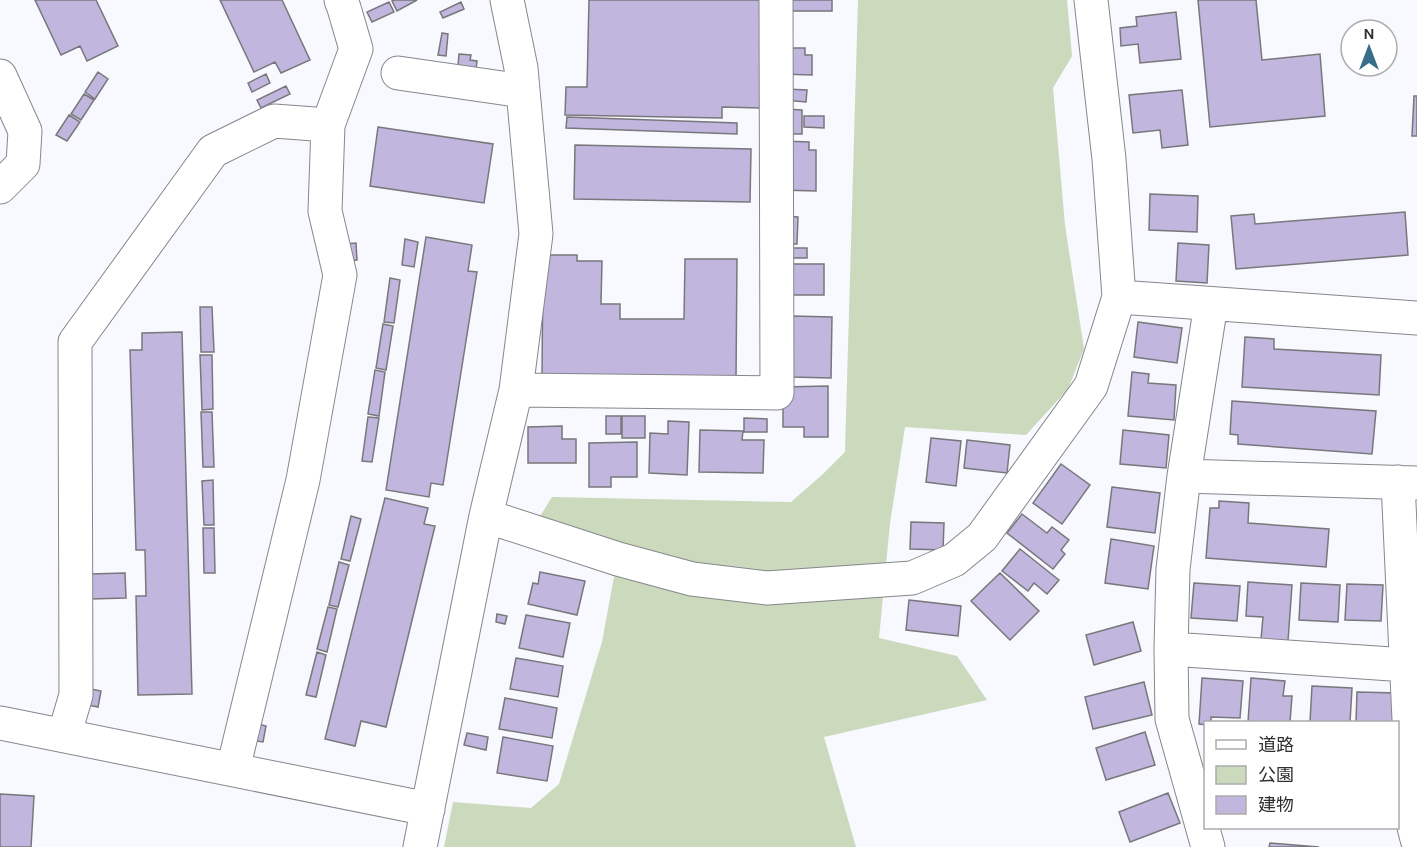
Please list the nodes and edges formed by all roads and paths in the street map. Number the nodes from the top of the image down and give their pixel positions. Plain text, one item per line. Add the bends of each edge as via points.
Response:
1 (340, 0) edge
2 (507, 0) edge
3 (776, 0) edge
4 (1091, 0) edge
5 (398, 73) dead end
6 (0, 76) edge
7 (523, 92) junction
8 (328, 125) junction
9 (0, 187) edge
10 (1119, 297) junction
11 (1211, 304) junction
12 (1417, 318) edge
13 (516, 390) junction
14 (1184, 476) junction
15 (1407, 483) edge
16 (486, 516) junction
17 (1172, 649) junction
18 (1406, 665) junction
19 (0, 723) edge
20 (64, 736) junction
21 (234, 769) junction
22 (428, 809) junction
23 (1204, 827) edge
24 (1410, 830) edge
25 (420, 847) edge

1 - 8 street via 356,49
2 - 7 street
3 - 13 street via 777,393
4 - 10 street
5 - 7 street
6 - 9 street via 25,131 23,164
7 - 13 street via 536,234
8 - 20 street via 274,121 213,151 75,342 76,695
8 - 21 street via 325,210 340,275 303,480
10 - 11 street
10 - 16 street via 1091,386 982,537 954,560 912,578 767,588 692,579
11 - 12 street
11 - 14 street
13 - 16 street
14 - 15 street
14 - 17 street via 1173,569
15 - 18 street
16 - 22 street
17 - 18 street
17 - 23 street via 1172,719
18 - 24 street
19 - 20 street
20 - 21 street
21 - 22 street
22 - 25 street

